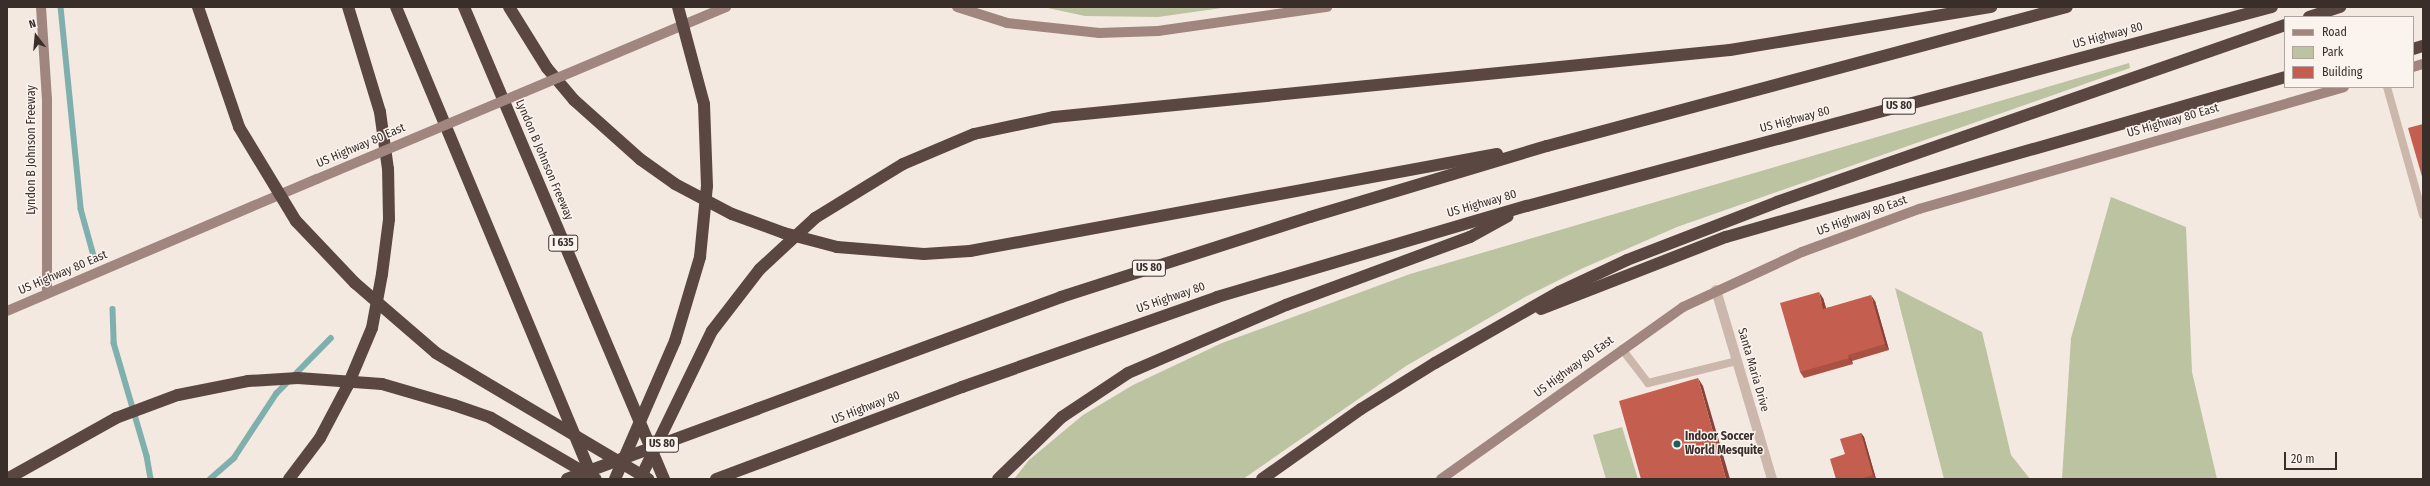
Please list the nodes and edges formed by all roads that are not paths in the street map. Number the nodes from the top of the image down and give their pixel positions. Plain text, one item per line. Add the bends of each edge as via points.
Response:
1 (41, 7) edge
2 (198, 7) edge
3 (348, 7) edge
4 (396, 7) edge
5 (464, 7) edge
6 (509, 7) edge
7 (678, 7) edge
8 (726, 7) edge
9 (957, 7) edge
10 (1327, 7) edge
11 (1991, 7) edge
12 (2067, 7) edge
13 (2272, 7) edge
14 (2340, 7) edge
15 (2312, 16) edge
16 (2284, 25) edge
17 (2284, 77) edge
18 (2341, 88) edge
19 (2387, 88) edge
20 (1547, 146) junction
21 (1527, 206) junction
22 (2423, 215) edge
23 (1716, 290) junction
24 (47, 292) junction
25 (7, 311) edge
26 (1524, 314) junction
27 (1622, 349) junction
28 (1736, 360) junction
29 (7, 478) edge
30 (289, 479) edge
31 (567, 479) edge
32 (594, 479) edge
33 (616, 479) edge
34 (640, 479) edge
35 (648, 479) edge
36 (664, 479) edge
37 (716, 479) edge
38 (998, 479) edge
39 (1262, 479) edge
40 (1441, 479) edge
41 (1772, 479) edge

1 - 24 main road, Lyndon B Johnson Freeway via 47,99
2 - 35 highway, bridge via 238,127 296,220 355,283 436,353
3 - 30 highway via 380,112 388,169 389,219 372,328 348,385 320,438
4 - 32 highway
5 - 36 highway, Lyndon B Johnson Freeway / I 635
6 - 20 highway via 547,68 570,94 640,159 675,184 732,214 784,233 844,248 924,254 970,251
7 - 33 highway, bridge via 704,104 707,186 700,257 674,341
8 - 24 main road, US Highway 80 East, bridge
9 - 10 main road via 1007,23 1099,33 1158,31
11 - 34 highway, bridge via 1730,50 1054,117 974,134 903,164 815,218 760,269 712,331
12 - 20 highway, US 80
13 - 21 highway, US Highway 80 / US 80
14 - 15 highway
16 - 26 highway via 1707,227 1591,276
17 - 26 highway via 1726,237
18 - 23 main road, US Highway 80 East via 1919,210 1802,252
19 - 22 lane
20 - 31 highway, US 80, bridge via 1076,292
21 - 37 highway, US Highway 80 / US 80 via 1217,297
21 - 38 highway via 1470,237 1259,316 1128,373 1062,417
23 - 27 main road, US Highway 80 East via 1683,307
23 - 28 street, Santa Maria Drive
24 - 25 main road, US Highway 80 East
26 - 39 highway via 1361,409
27 - 28 lane via 1648,383
27 - 40 main road, US Highway 80 East
28 - 41 street, Santa Maria Drive
29 - 32 highway, bridge via 116,418 178,395 248,381 298,378 382,384 454,405 491,418

